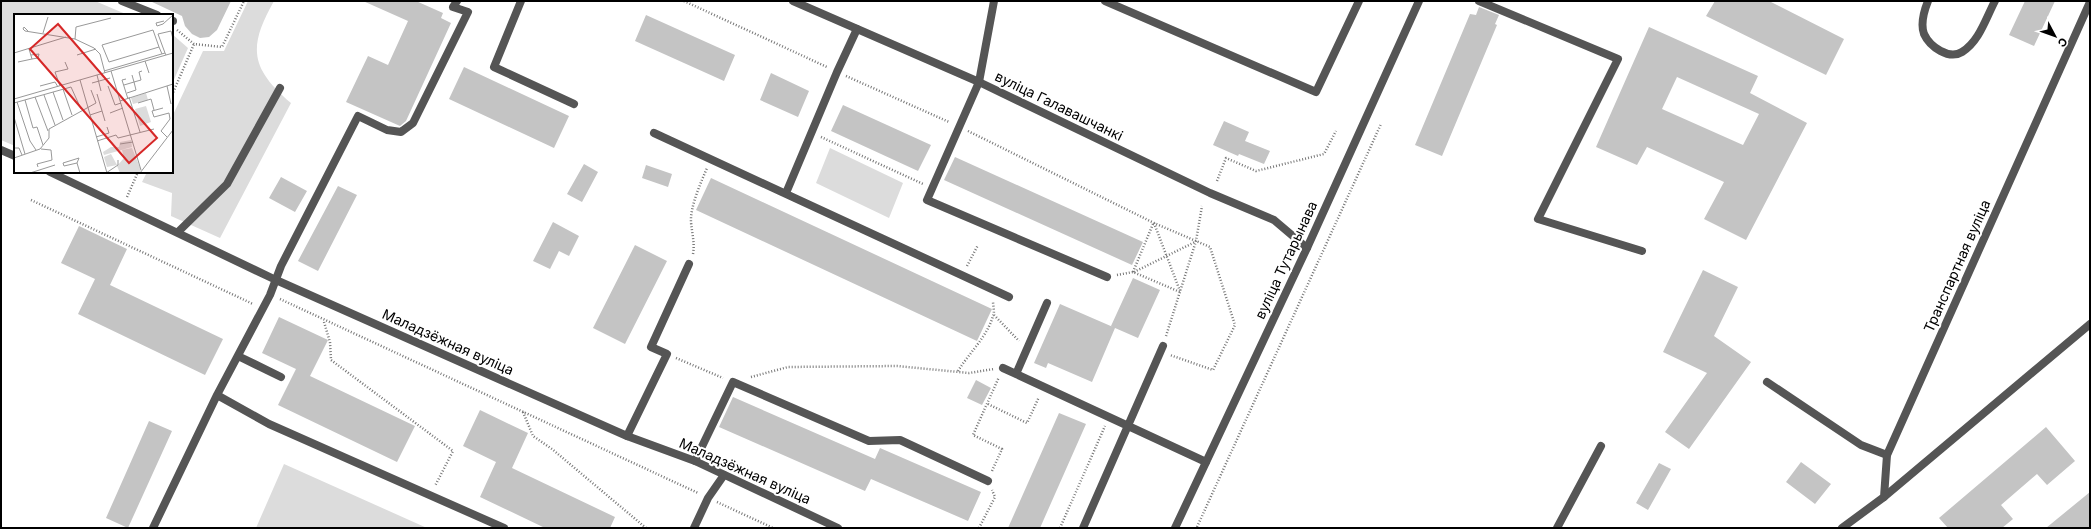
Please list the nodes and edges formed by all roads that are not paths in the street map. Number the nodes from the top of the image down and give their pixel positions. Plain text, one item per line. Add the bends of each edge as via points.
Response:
1 (122, 1) edge
2 (457, 1) edge
3 (521, 1) edge
4 (793, 1) edge
5 (994, 1) edge
6 (1104, 1) edge
7 (1359, 1) edge
8 (1418, 1) edge
9 (1479, 1) edge
10 (1928, 1) edge
11 (1995, 1) edge
12 (2090, 2) edge
13 (154, 14) edge
14 (857, 29) junction
15 (979, 82) junction
16 (280, 88) dead end
17 (574, 104) dead end
18 (654, 133) dead end
19 (1, 150) edge
20 (14, 156) edge
21 (52, 173) edge
22 (786, 193) junction
23 (178, 232) junction
24 (1307, 248) junction
25 (1642, 251) dead end
26 (689, 264) road end
27 (1107, 277) road end
28 (276, 280) junction
29 (1009, 297) dead end
30 (1047, 303) dead end
31 (2090, 324) edge
32 (1162, 349) road end
33 (238, 356) junction
34 (1003, 368) road end
35 (1016, 374) junction
36 (281, 377) dead end
37 (1766, 382) dead end
38 (218, 395) junction
39 (1127, 426) junction
40 (627, 436) junction
41 (1601, 446) dead end
42 (1887, 455) junction
43 (695, 461) junction
44 (1206, 462) junction
45 (724, 475) junction
46 (988, 481) road end
47 (1884, 497) junction
48 (153, 528) edge
49 (504, 528) edge
50 (694, 528) edge
51 (838, 528) edge
52 (1083, 528) edge
53 (1175, 528) edge
54 (1557, 528) edge
55 (1842, 528) edge

1 - 13 street
2 - 28 street via 453,7 468,12 413,123 401,132 387,130 358,116
3 - 17 street via 494,67
4 - 14 street, вуліца Галавашчанкі
5 - 15 street
6 - 7 street via 1316,92
8 - 24 street, вуліца Тутарынава
9 - 25 street via 1618,60 1538,219
10 - 11 street via 1923,13 1924,34 1934,46 1946,54 1961,53 1974,42
12 - 42 street, Транспартная вуліца
14 - 15 street, вуліца Галавашчанкі
14 - 22 street
15 - 24 street, вуліца Галавашчанкі via 1210,193 1274,220
15 - 27 street via 927,200
16 - 23 street via 227,184
18 - 22 street
19 - 20 street
21 - 23 street, Маладзёжная вуліца
22 - 29 street
23 - 28 street, Маладзёжная вуліца
24 - 44 street, вуліца Тутарынава
26 - 40 street via 651,347 667,354
28 - 33 street
28 - 40 street, Маладзёжная вуліца
30 - 35 street
31 - 47 street
32 - 39 street
33 - 36 street
33 - 38 street
34 - 35 street
35 - 39 street
37 - 42 street via 1861,445
38 - 48 street
38 - 49 street via 269,424
39 - 44 street
39 - 52 street
40 - 43 street, Маладзёжная вуліца
41 - 54 street
42 - 47 street, Транспартная вуліца
43 - 45 street, Маладзёжная вуліца
43 - 46 street via 732,382 869,441 900,440
44 - 53 street, вуліца Тутарынава
45 - 50 street via 708,498
45 - 51 street, Маладзёжная вуліца
47 - 55 street

